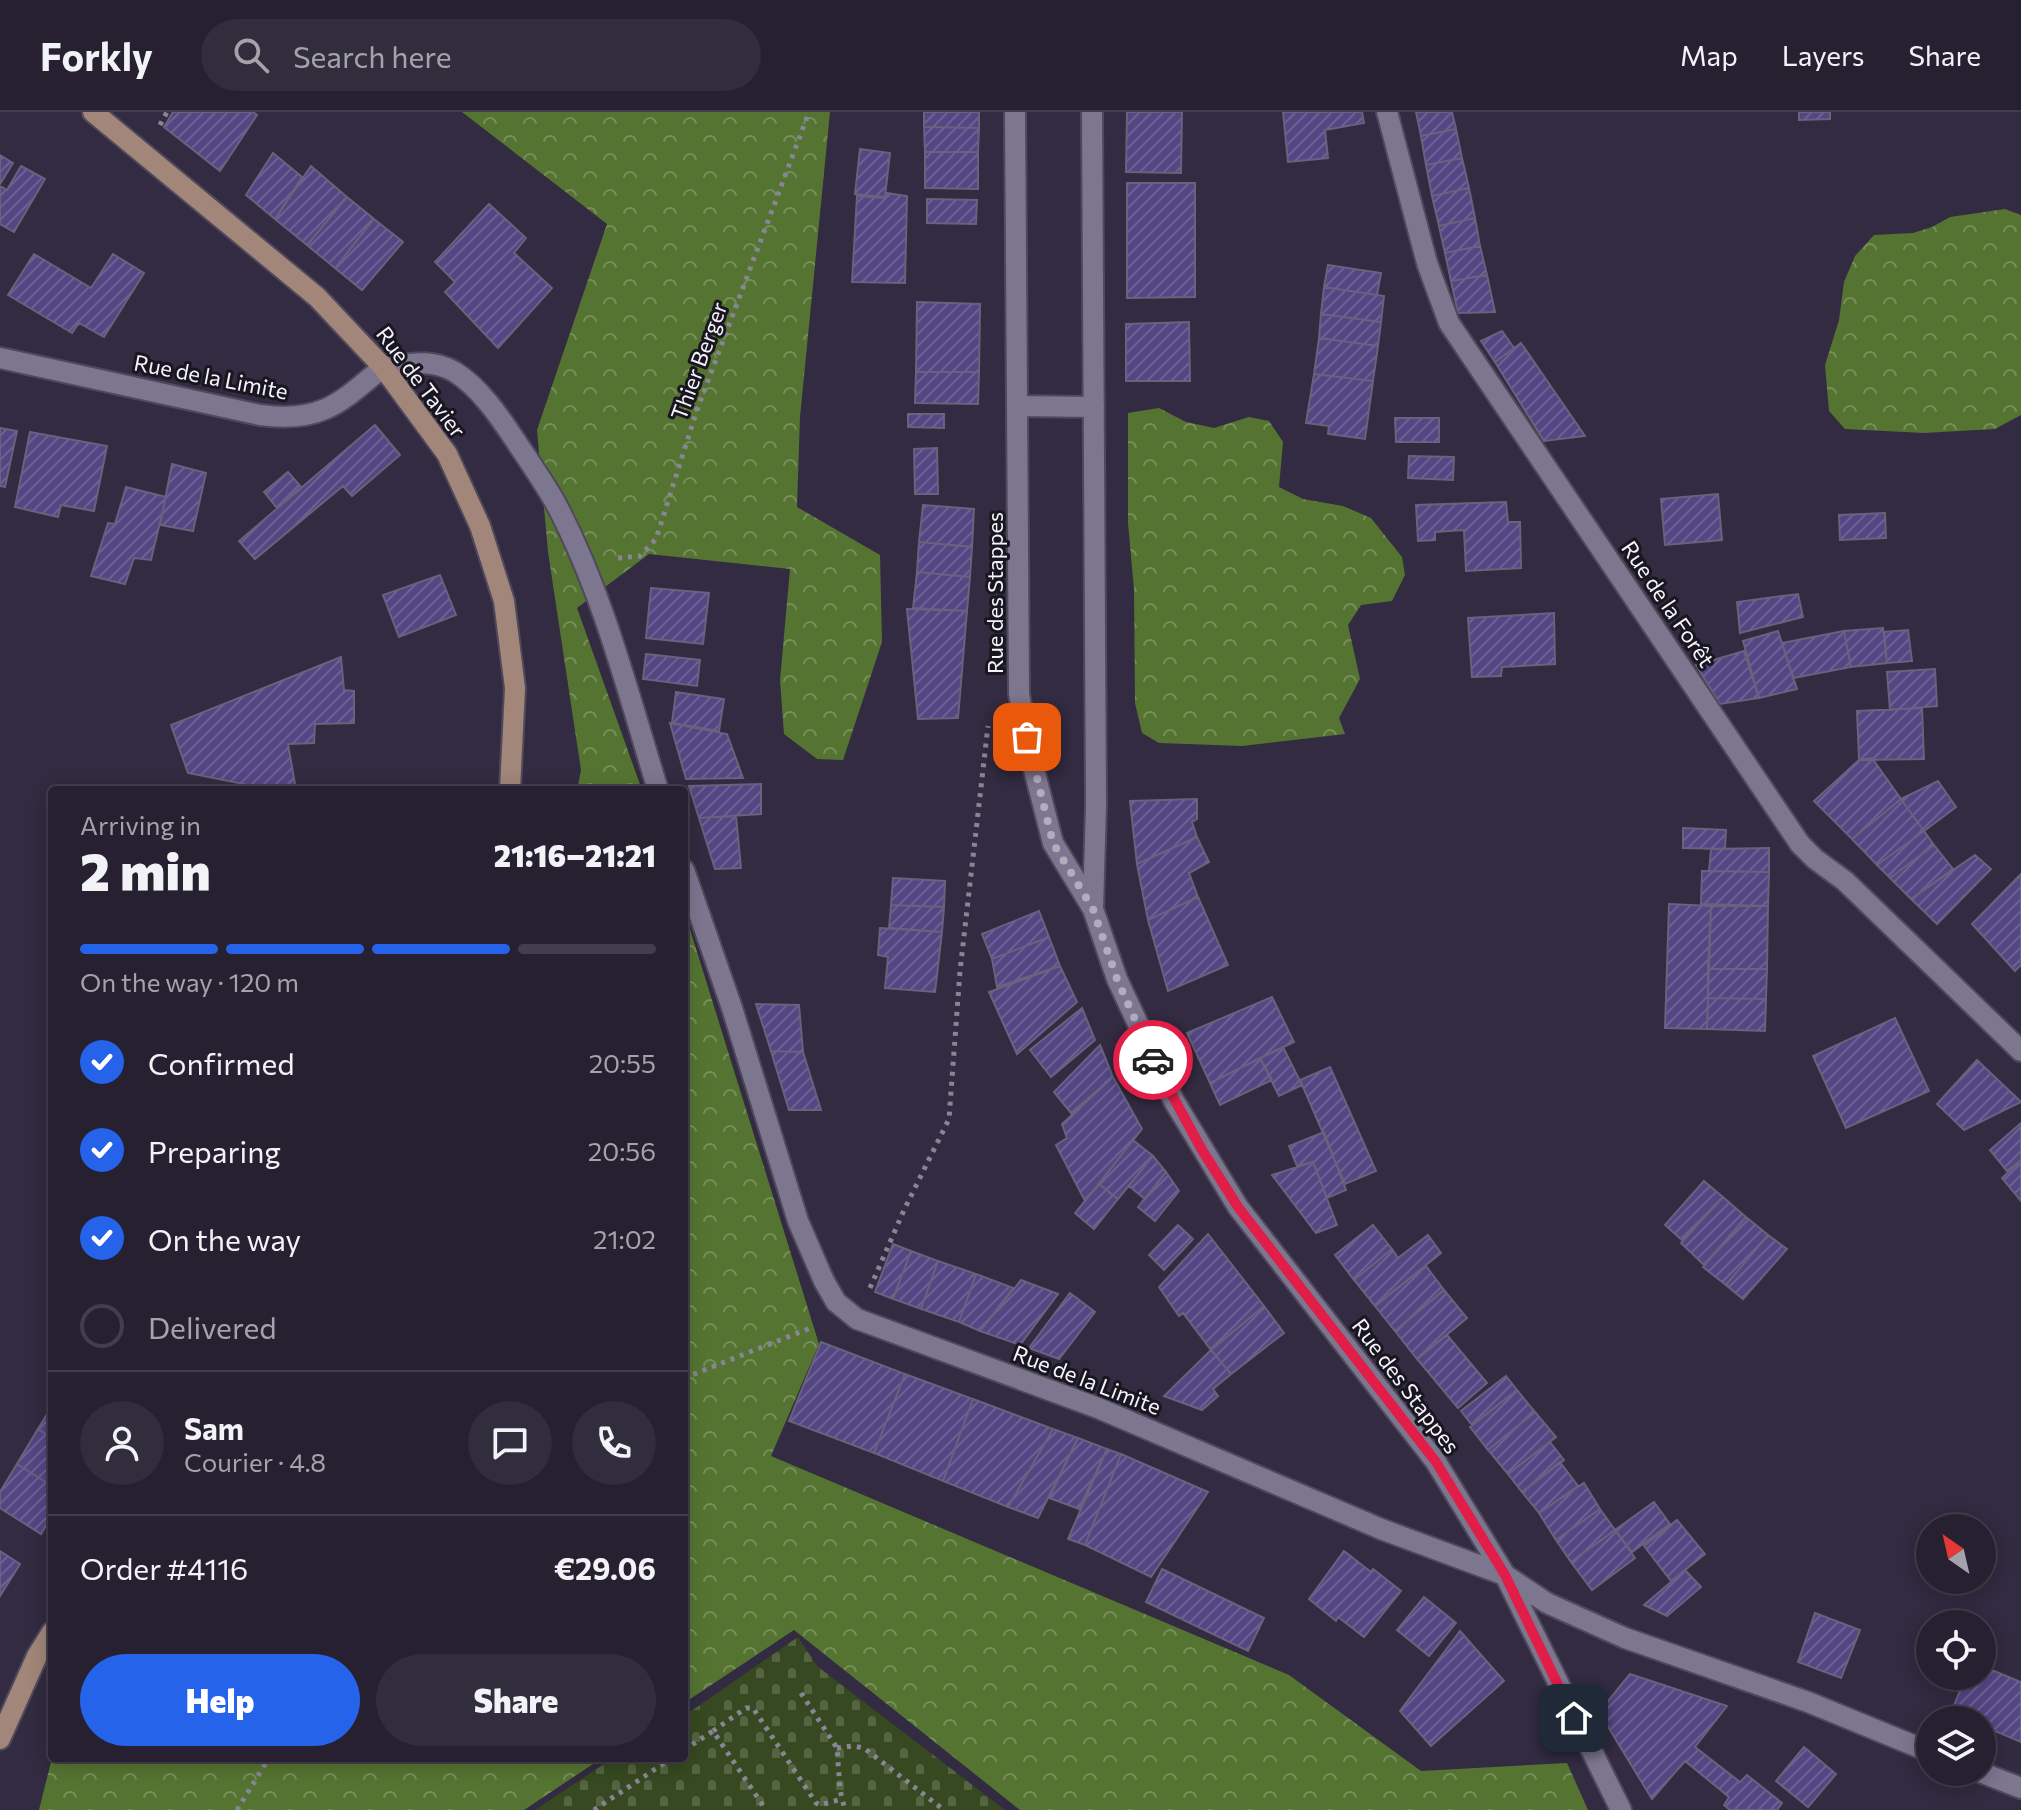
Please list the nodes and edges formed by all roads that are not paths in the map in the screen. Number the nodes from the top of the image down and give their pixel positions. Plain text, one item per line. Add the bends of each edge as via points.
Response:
1 (93, 112) edge
2 (1015, 112) edge
3 (1092, 112) edge
4 (1387, 112) edge
5 (0, 358) edge
6 (383, 367) junction
7 (1018, 406) junction
8 (1094, 407) junction
9 (510, 786) edge
10 (657, 786) edge
11 (688, 882) edge
12 (1093, 909) junction
13 (2021, 1051) edge
14 (1505, 1575) junction
15 (48, 1638) edge
16 (0, 1739) edge
17 (1916, 1746) edge
18 (1996, 1778) edge
19 (2021, 1788) edge
20 (1621, 1810) edge

1 - 6 street, Rue de Tavier via 317,297
2 - 7 street, Rue des Stappes
3 - 8 street, Rue des Stappes
4 - 13 street, Rue de la Forêt via 1427,263 1449,323 1800,844
5 - 6 street, Rue de la Limite via 290,419 321,413
6 - 9 street, Rue de Tavier via 447,454 480,526 504,601 515,688
6 - 10 street via 421,362 455,372 483,396 554,501 604,618
7 - 8 street
7 - 12 street, Rue des Stappes via 1019,694 1053,843
8 - 12 street, Rue des Stappes
11 - 14 street, Rue de la Limite via 798,1221 836,1302 857,1319 1098,1408 1381,1529
12 - 14 street, Rue des Stappes via 1143,1040 1202,1150 1238,1207 1436,1462
14 - 17 street, Rue des Stappes via 1547,1603 1611,1632
14 - 20 street
15 - 16 street
18 - 19 street

